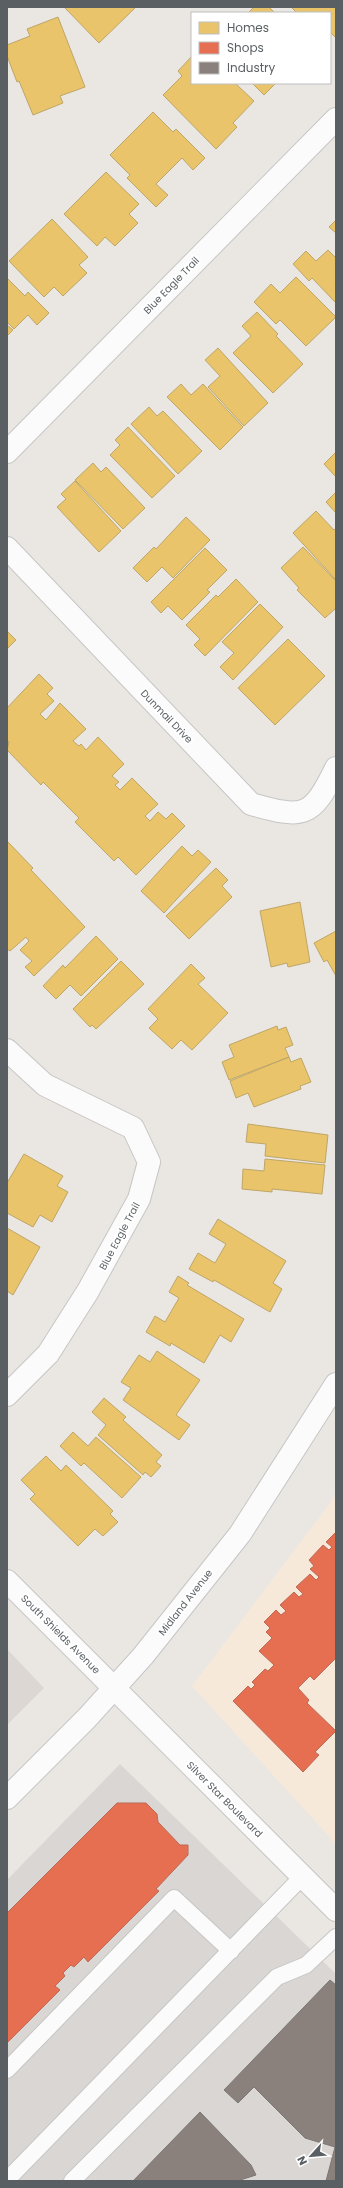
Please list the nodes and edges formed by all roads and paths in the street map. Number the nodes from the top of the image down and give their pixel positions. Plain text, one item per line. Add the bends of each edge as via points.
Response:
1 (336, 119) edge
2 (7, 452) edge
3 (7, 548) edge
4 (336, 768) edge
5 (7, 1050) edge
6 (336, 1384) edge
7 (7, 1395) edge
8 (7, 1581) edge
9 (114, 1688) junction
10 (7, 1798) edge
11 (302, 1877) junction
12 (336, 1910) edge
13 (336, 1937) edge
14 (231, 1951) junction
15 (7, 2070) edge
16 (7, 2180) edge
17 (72, 2181) edge

1 - 2 street, Blue Eagle Trail
3 - 4 street, Dunmail Drive via 251,804 277,812 299,813 313,807
5 - 7 street, Blue Eagle Trail via 45,1085 133,1128 149,1162 139,1199 88,1291 48,1354
6 - 9 street, Midland Avenue via 240,1534 143,1656
8 - 9 street, South Shields Avenue
9 - 10 street, Midland Avenue
9 - 11 street, Silver Star Boulevard
11 - 12 street, Silver Star Boulevard
11 - 14 lane
13 - 17 lane via 306,1965 277,1977
14 - 15 lane via 174,1898
14 - 16 lane

